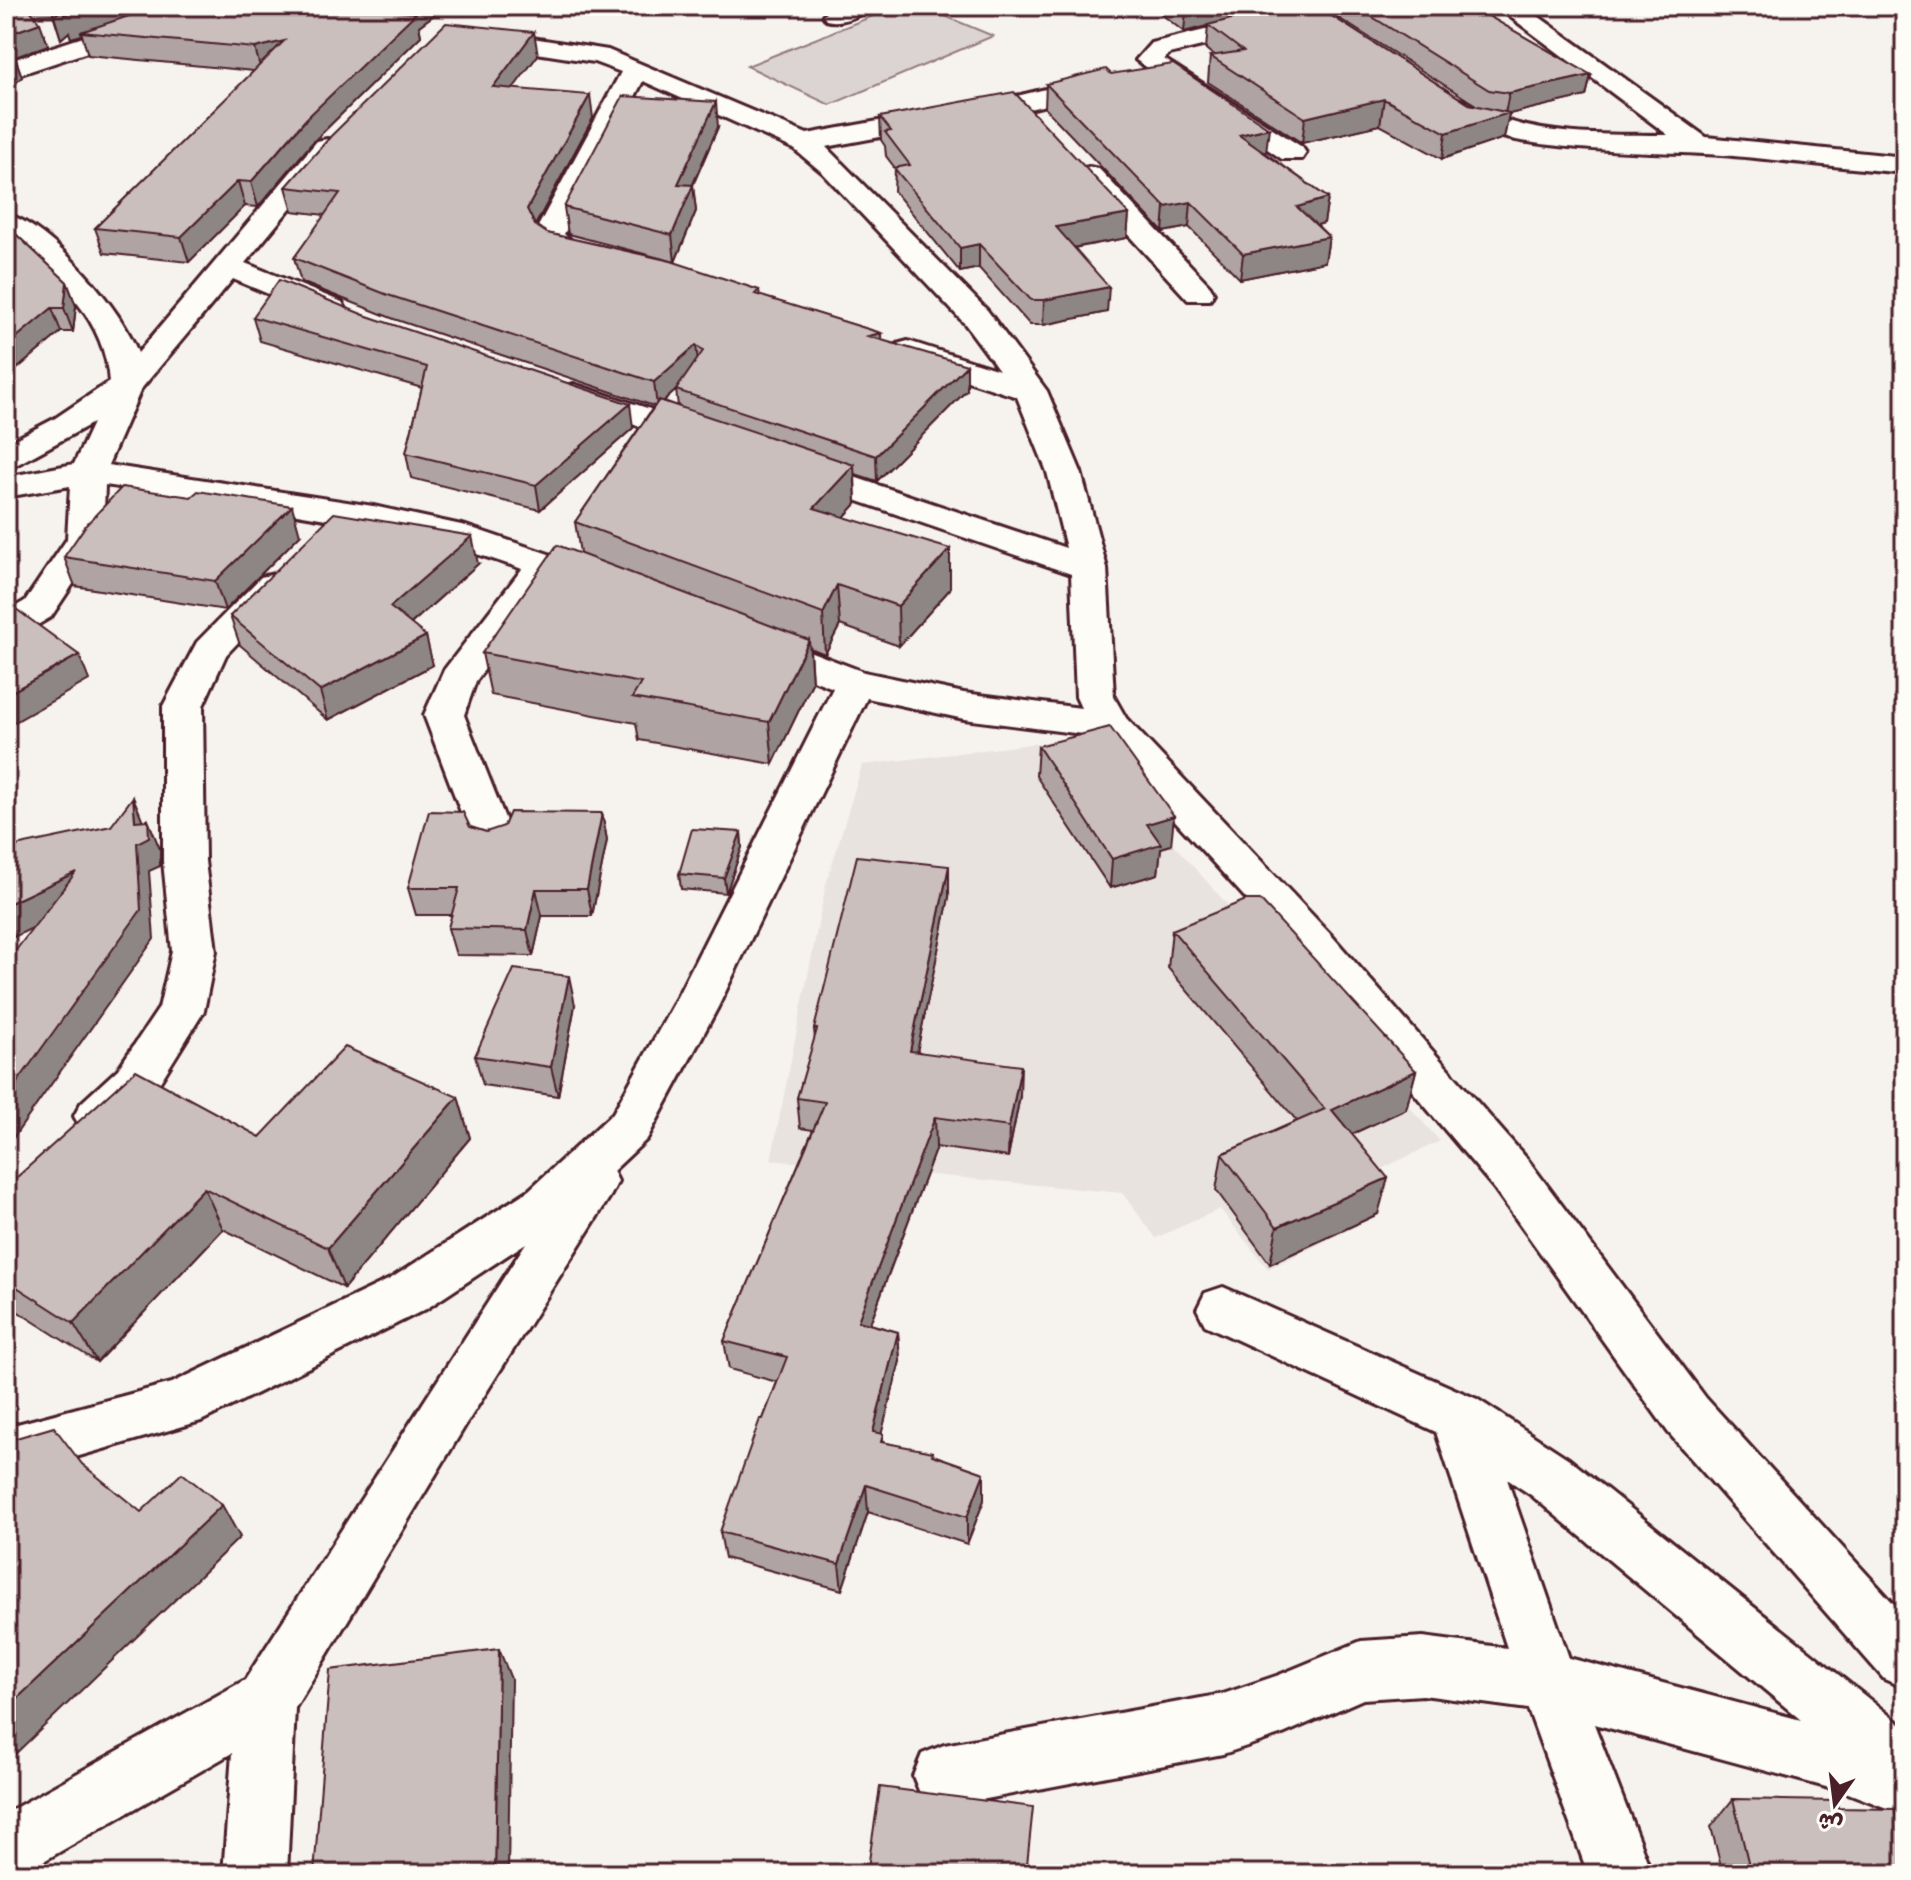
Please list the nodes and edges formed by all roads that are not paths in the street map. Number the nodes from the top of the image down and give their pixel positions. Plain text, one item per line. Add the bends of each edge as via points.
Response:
1 (1508, 6) edge
2 (1308, 13) edge
3 (455, 21) edge
4 (139, 27) edge
5 (636, 68) junction
6 (1160, 68) junction
7 (6, 71) edge
8 (1424, 88) edge
9 (1021, 103) junction
10 (1042, 125) edge
11 (345, 130) edge
12 (804, 143) junction
13 (1699, 145) junction
14 (1292, 153) dead end
15 (1074, 159) edge
16 (1905, 165) edge
17 (6, 223) edge
18 (632, 262) edge
19 (226, 266) junction
20 (1199, 293) dead end
21 (353, 318) edge
22 (880, 341) edge
23 (548, 385) edge
24 (126, 386) junction
25 (1031, 391) junction
26 (728, 446) edge
27 (6, 457) edge
28 (773, 461) edge
29 (88, 472) junction
30 (6, 487) edge
31 (346, 513) junction
32 (544, 564) junction
33 (1089, 568) junction
34 (630, 594) edge
35 (6, 628) edge
36 (729, 633) edge
37 (855, 683) junction
38 (1110, 725) junction
39 (493, 841) edge
40 (630, 1126) junction
41 (71, 1142) edge
42 (1223, 1309) dead end
43 (1458, 1416) junction
44 (6, 1452) edge
45 (1905, 1659) edge
46 (1548, 1682) junction
47 (266, 1701) junction
48 (1905, 1767) edge
49 (944, 1776) dead end
50 (1905, 1784) edge
51 (6, 1848) edge
52 (255, 1874) edge
53 (1620, 1874) edge

1 - 13 street
2 - 6 street via 1160,48 1149,58
3 - 5 street
4 - 7 street
5 - 12 street
5 - 18 street via 549,234 563,248
6 - 9 street
6 - 14 street
8 - 13 street via 1476,121 1518,131
9 - 10 street
9 - 12 street
11 - 19 street
12 - 25 street via 976,317
13 - 16 street
15 - 20 street
17 - 24 street via 103,310 127,364
19 - 21 street
19 - 24 street
22 - 25 street
23 - 26 street
24 - 27 street
24 - 29 street
25 - 33 street via 1064,472
28 - 33 street
29 - 30 street
29 - 31 street
29 - 35 street via 85,539 38,609
31 - 32 street via 466,537
31 - 41 street via 210,650 183,706 184,861 194,951 181,1011 135,1082
32 - 34 street
32 - 39 street via 458,679 444,715
33 - 38 street via 1095,697
36 - 37 street
37 - 38 street via 964,706
37 - 40 street via 695,1007
38 - 45 street via 1316,947 1511,1174 1687,1415
40 - 44 street via 546,1204 408,1294 182,1404
40 - 47 street via 446,1409
42 - 43 street
43 - 46 street
43 - 48 street via 1550,1477
46 - 49 street via 1423,1666 1361,1670 1223,1724
46 - 50 street via 1848,1763
46 - 53 street
47 - 51 street
47 - 52 street

